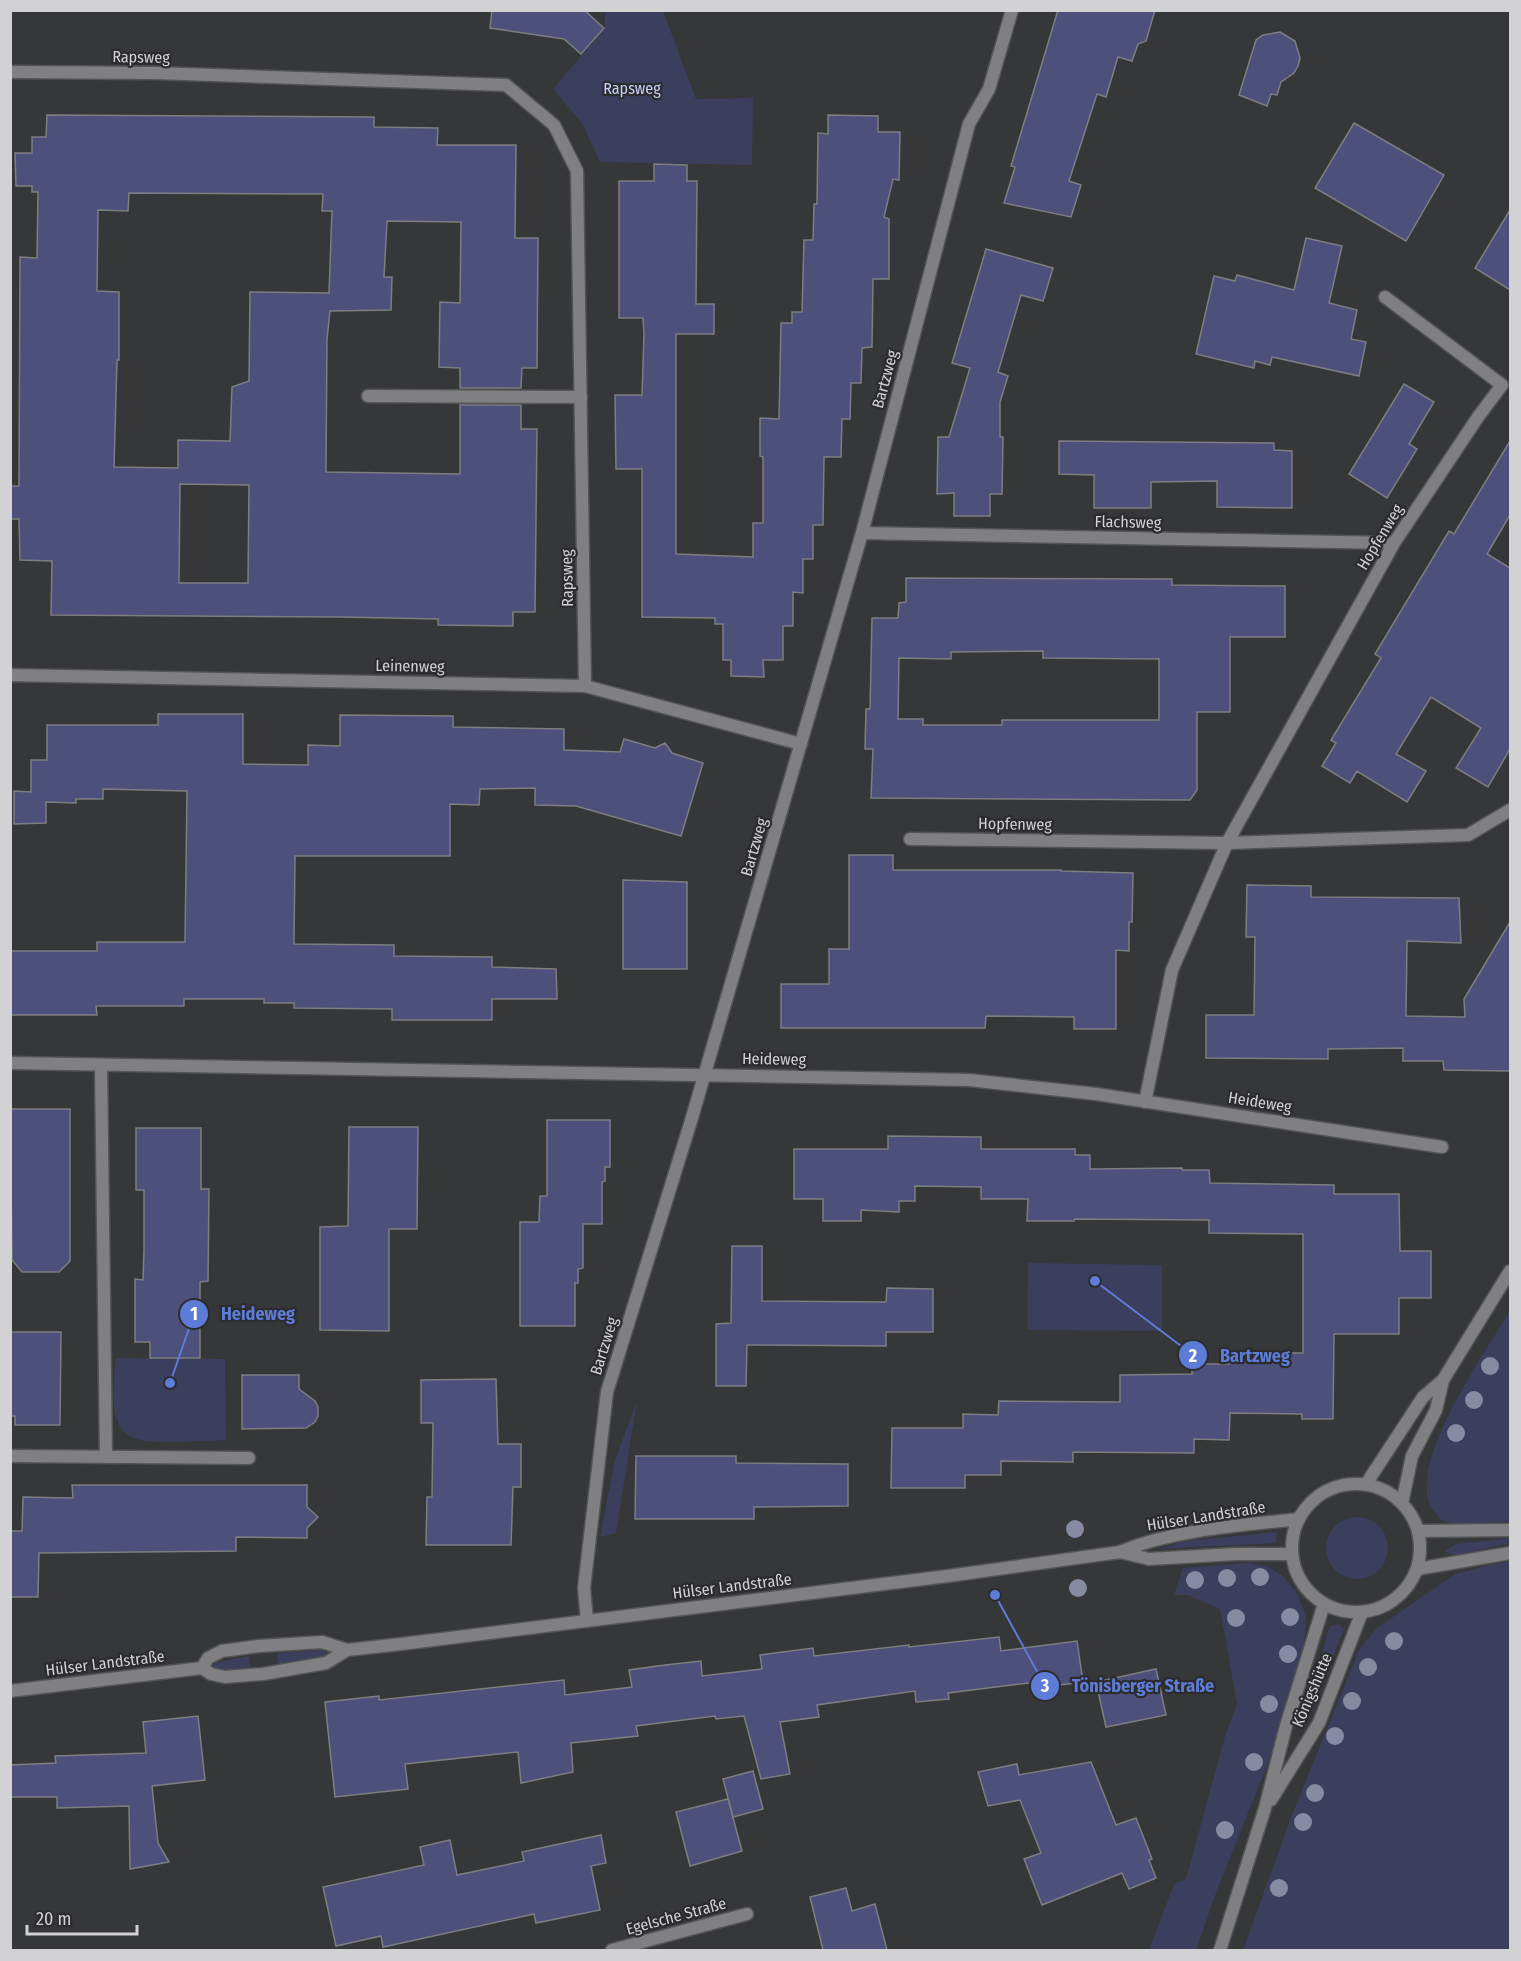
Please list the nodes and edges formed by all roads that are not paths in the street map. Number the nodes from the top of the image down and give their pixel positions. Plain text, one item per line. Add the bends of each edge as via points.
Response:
1 (1012, 10) edge
2 (10, 72) edge
3 (1384, 297) dead end
4 (368, 396) dead end
5 (581, 397) junction
6 (862, 533) junction
7 (1394, 543) junction
8 (10, 675) edge
9 (585, 686) junction
10 (801, 744) junction
11 (1510, 810) edge
12 (910, 839) dead end
13 (1227, 843) junction
14 (10, 1063) edge
15 (101, 1065) junction
16 (704, 1075) junction
17 (1145, 1102) junction
18 (1442, 1147) dead end
19 (1510, 1270) edge
20 (1443, 1380) junction
21 (10, 1456) edge
22 (106, 1457) junction
23 (249, 1458) dead end
24 (1366, 1484) junction
25 (1402, 1503) junction
26 (1299, 1519) junction
27 (1510, 1530) edge
28 (1418, 1531) junction
29 (1120, 1552) junction
30 (1510, 1553) edge
31 (1292, 1554) junction
32 (1417, 1569) junction
33 (1324, 1604) junction
34 (1362, 1612) junction
35 (587, 1621) junction
36 (347, 1650) junction
37 (202, 1668) junction
38 (10, 1691) edge
39 (1265, 1808) junction
40 (747, 1914) dead end
41 (612, 1950) edge
42 (1220, 1950) edge

1 - 6 street, Bartzweg via 989,89 969,124
2 - 5 street, Rapsweg via 506,85 554,125 576,171
3 - 7 street, Hopfenweg via 1502,385
4 - 5 street
5 - 9 street, Rapsweg
6 - 7 street, Flachsweg
6 - 10 street, Bartzweg
7 - 13 street, Hopfenweg
8 - 9 street, Leinenweg
9 - 10 street, Leinenweg
10 - 16 street, Bartzweg
11 - 13 street, Hopfenweg via 1468,835
12 - 13 street, Hopfenweg
13 - 17 street, Hopfenweg via 1172,970
14 - 15 street, Heideweg
15 - 16 street, Heideweg
15 - 22 street
16 - 17 street, Heideweg via 969,1080
16 - 35 street, Bartzweg via 607,1392 584,1588
17 - 18 street, Heideweg
19 - 20 street
20 - 24 street via 1423,1397
20 - 25 street via 1436,1410 1412,1456
21 - 22 street
22 - 23 street
24 - 25 street via 1386,1491
24 - 26 street via 1326,1491
25 - 28 street
26 - 29 street, Hülser Landstraße via 1143,1542
26 - 31 street
27 - 28 street
28 - 32 street via 1421,1550
29 - 31 street, Hülser Landstraße via 1149,1559
29 - 35 street, Hülser Landstraße
30 - 32 street
31 - 33 street via 1308,1591
32 - 34 street via 1405,1590 1385,1605
33 - 34 street via 1342,1611
33 - 39 street, Königshütte
34 - 39 street, Königshütte via 1319,1724
35 - 36 street, Hülser Landstraße
36 - 37 street, Hülser Landstraße via 326,1663 263,1674 225,1677
36 - 37 street, Hülser Landstraße via 322,1642 259,1646 222,1651
37 - 38 street, Hülser Landstraße
39 - 42 street, Königshütte
40 - 41 street, Egelsche Straße

